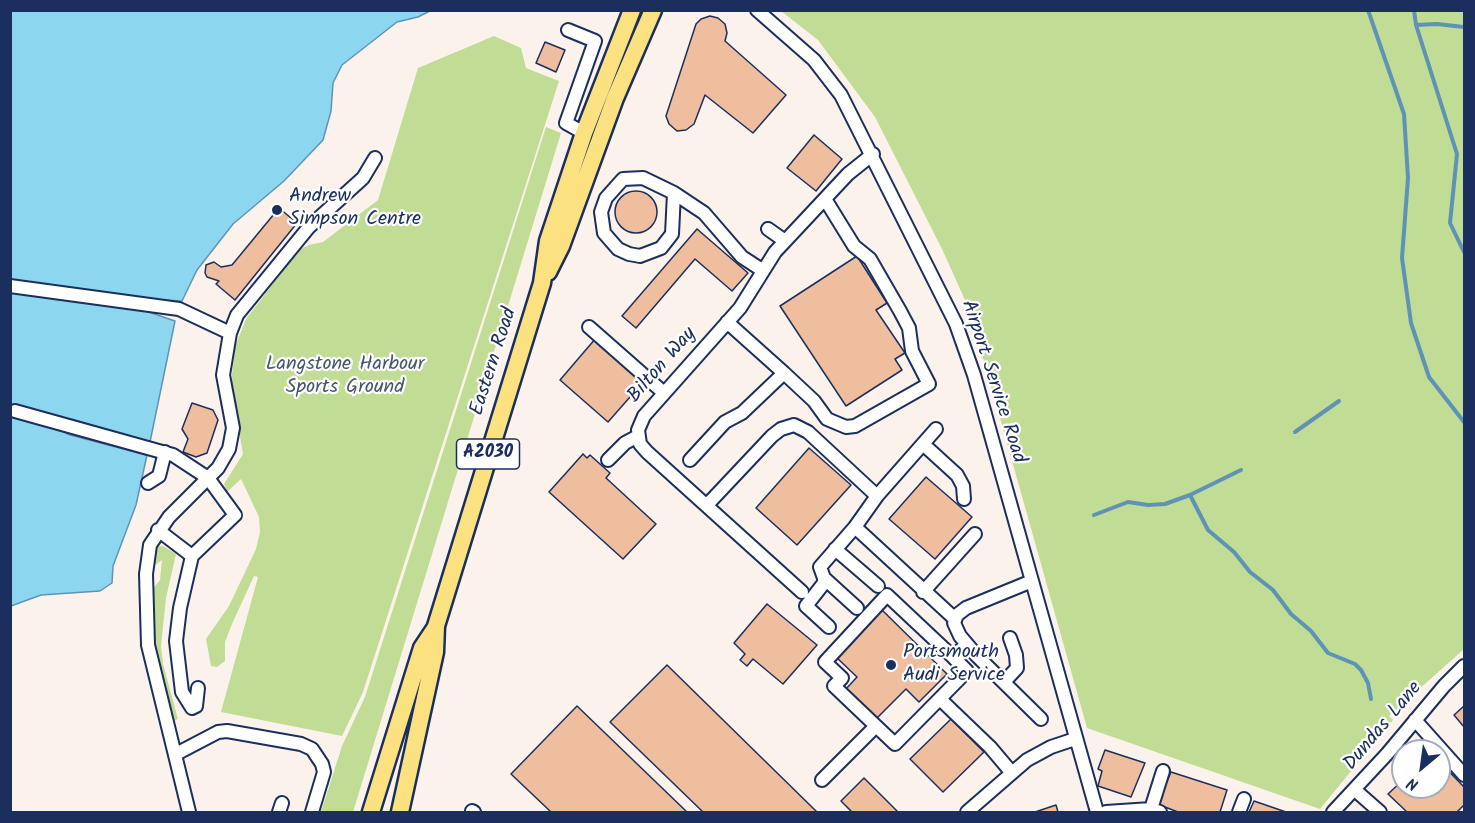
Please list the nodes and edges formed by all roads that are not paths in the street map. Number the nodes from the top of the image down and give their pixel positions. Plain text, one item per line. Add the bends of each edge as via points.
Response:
1 (632, 10) edge
2 (653, 10) edge
3 (757, 10) edge
4 (568, 30) dead end
5 (584, 133) junction
6 (873, 154) junction
7 (375, 158) dead end
8 (674, 193) junction
9 (825, 199) junction
10 (768, 229) dead end
11 (785, 241) junction
12 (762, 270) junction
13 (542, 283) junction
14 (10, 286) edge
15 (727, 322) junction
16 (589, 327) dead end
17 (230, 333) junction
18 (784, 373) junction
19 (664, 393) junction
20 (15, 411) dead end
21 (936, 429) dead end
22 (638, 436) junction
23 (923, 444) junction
24 (165, 452) junction
25 (608, 460) dead end
26 (690, 460) dead end
27 (208, 478) junction
28 (147, 483) dead end
29 (877, 496) junction
30 (964, 499) dead end
31 (707, 505) junction
32 (855, 527) junction
33 (158, 530) junction
34 (975, 534) dead end
35 (835, 549) junction
36 (192, 556) junction
37 (824, 578) junction
38 (1032, 581) junction
39 (878, 586) dead end
40 (802, 592) dead end
41 (923, 592) junction
42 (857, 608) dead end
43 (955, 619) junction
44 (436, 626) junction
45 (829, 627) dead end
46 (1010, 638) dead end
47 (967, 644) junction
48 (953, 657) junction
49 (1464, 666) edge
50 (1004, 682) junction
51 (198, 688) dead end
52 (940, 699) junction
53 (1041, 719) dead end
54 (1415, 720) junction
55 (876, 726) junction
56 (1075, 739) junction
57 (176, 754) junction
58 (1163, 771) dead end
59 (1012, 772) junction
60 (1464, 775) edge
61 (822, 780) dead end
62 (1355, 790) junction
63 (1244, 799) dead end
64 (1155, 811) edge
65 (1333, 812) edge
66 (189, 813) edge
67 (312, 813) edge
68 (371, 813) edge
69 (399, 813) edge
70 (967, 813) edge
71 (1097, 813) edge
72 (1106, 813) edge
73 (1239, 813) edge
74 (1380, 813) edge

1 - 5 main road, Eastern Road / A2030
2 - 13 main road, Eastern Road / A2030 via 615,98 561,246
3 - 6 street, Airport Service Road via 797,43 826,74
4 - 5 street via 595,41 566,123
5 - 13 main road, Eastern Road / A2030 via 548,241
6 - 9 street, Bilton Way
6 - 38 street, Airport Service Road via 956,324
7 - 17 street via 363,178 309,227 242,306
8 - 8 street via 672,234 661,248 640,256 629,254 618,249 604,233 601,212 606,198 623,178 643,178
8 - 12 street via 704,213 742,257
9 - 11 street, Bilton Way
9 - 18 street via 854,246 870,259 900,310 909,328 912,351 929,384 855,426 846,427 827,419
10 - 11 street
11 - 12 street, Bilton Way
12 - 15 street, Bilton Way via 748,297
13 - 44 main road, Eastern Road / A2030
14 - 17 street via 179,309
15 - 18 street
15 - 19 street, Bilton Way
16 - 19 street
17 - 27 street via 223,375 233,438 224,459
18 - 26 street via 742,413 725,422
19 - 22 street, Bilton Way via 639,423
20 - 24 street
21 - 23 street
22 - 25 street
22 - 31 street, Bilton Way via 647,452
23 - 29 street
23 - 30 street via 957,476
24 - 27 street
24 - 28 street via 159,476
27 - 33 street
27 - 36 street via 235,515
29 - 31 street via 808,432 794,425 772,436
29 - 32 street
31 - 40 street, Bilton Way
32 - 35 street
32 - 41 street
33 - 36 street
33 - 57 street via 147,562 145,626
34 - 41 street
35 - 37 street via 819,567
35 - 39 street
36 - 51 street via 176,641 182,692 192,708 196,706
37 - 42 street
37 - 45 street via 806,606
38 - 43 street via 966,608
38 - 56 street, Airport Service Road
41 - 43 street
43 - 47 street via 956,630
44 - 68 main road, Eastern Road / A2030 via 422,648
44 - 69 main road, Eastern Road / A2030 via 435,652
46 - 50 street via 1017,668
47 - 48 street
47 - 50 street
48 - 52 street via 967,671
48 - 55 street via 887,595 825,662 842,678 834,686
49 - 54 street, Dundas Lane
50 - 53 street
52 - 55 street via 895,744
52 - 59 street
54 - 60 street
54 - 62 street, Dundas Lane
55 - 61 street
56 - 59 street via 1038,753
56 - 71 street, Airport Service Road
57 - 66 street
57 - 67 street via 226,731 301,744 312,749 324,772
58 - 64 street
59 - 70 street
62 - 65 street, Dundas Lane
62 - 74 street
63 - 73 street
64 - 72 street

